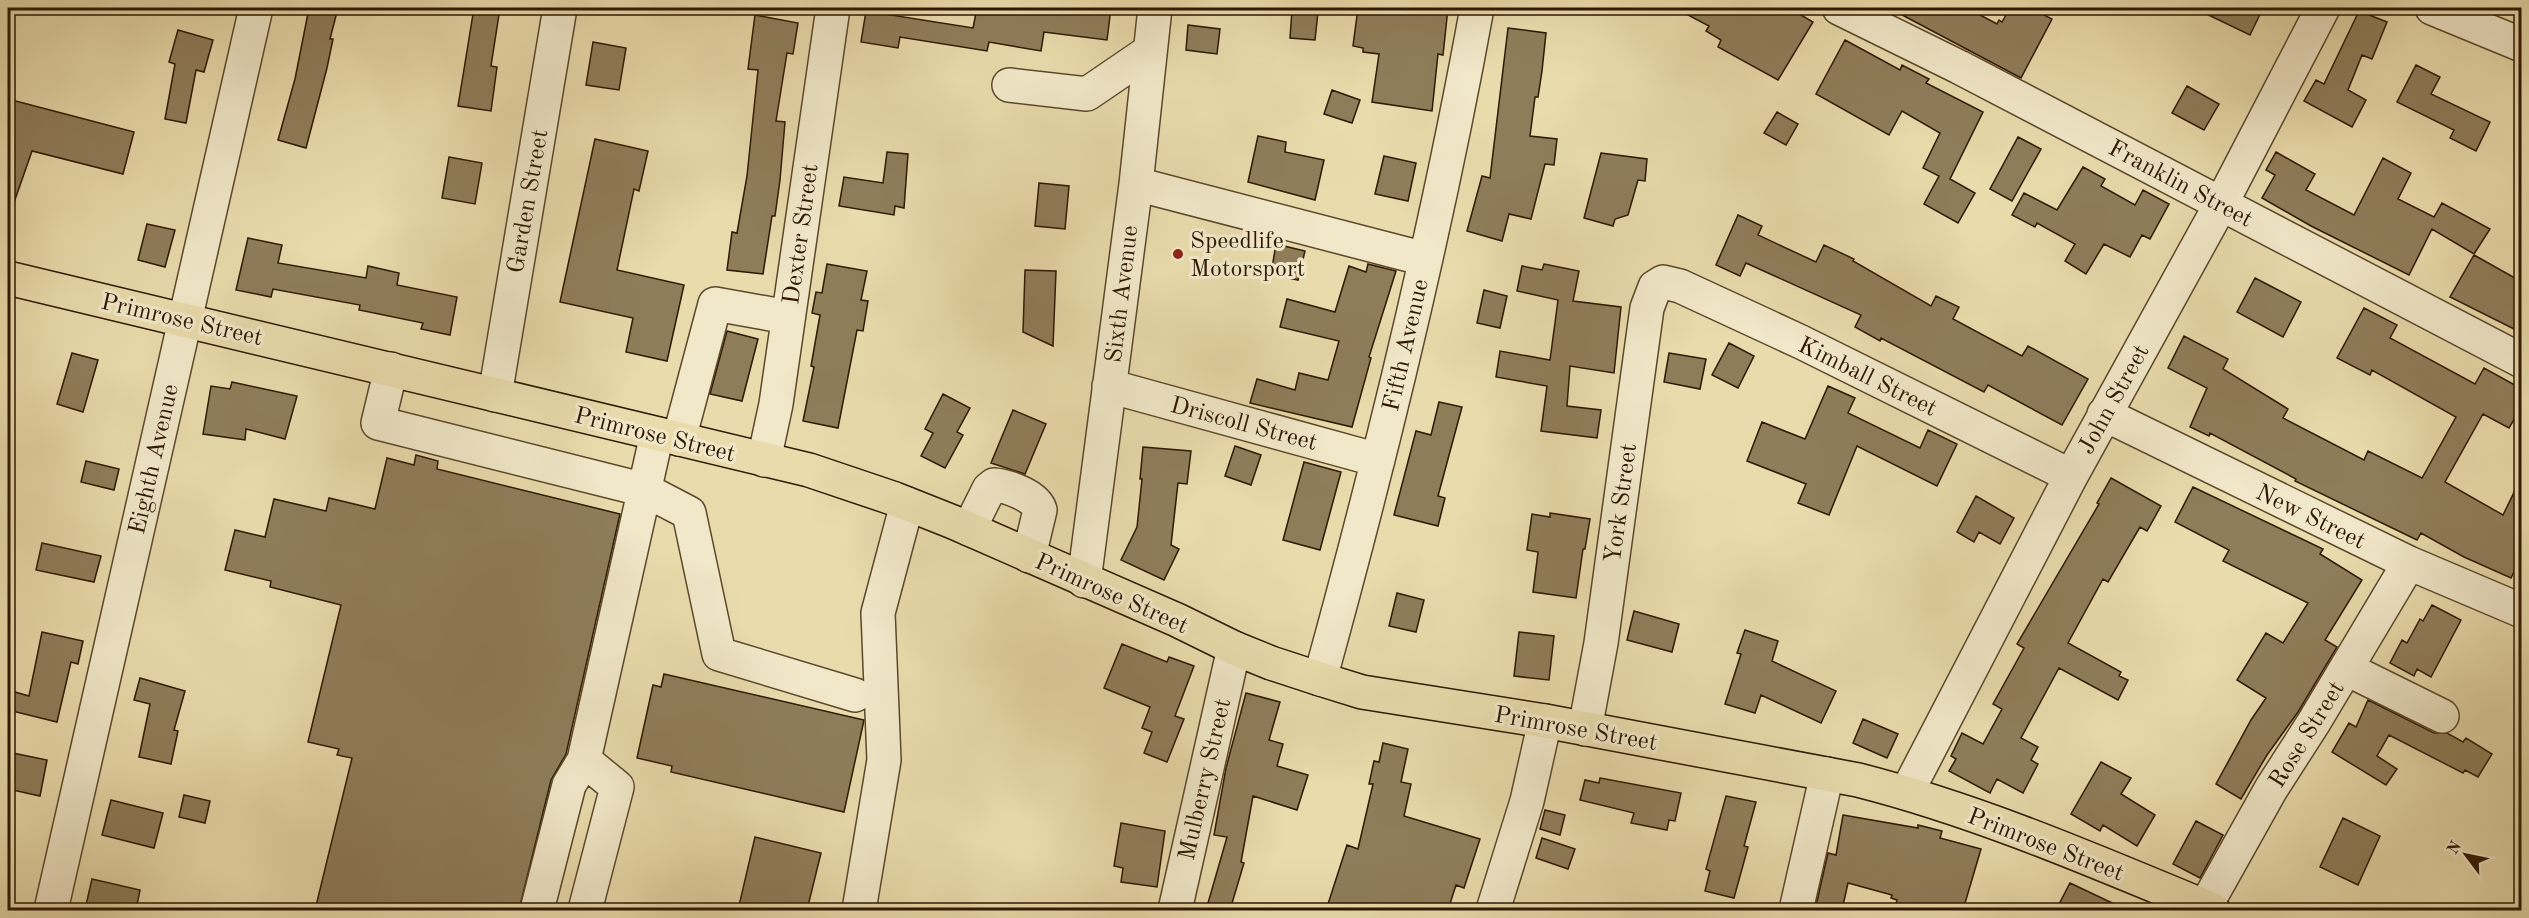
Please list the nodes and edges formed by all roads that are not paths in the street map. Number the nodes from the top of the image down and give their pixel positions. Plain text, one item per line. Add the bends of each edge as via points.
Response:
1 (256, 8) edge
2 (560, 8) edge
3 (833, 8) edge
4 (1155, 8) edge
5 (1477, 8) edge
6 (1839, 8) edge
7 (2324, 8) edge
8 (2432, 8) edge
9 (2522, 45) edge
10 (1150, 51) junction
11 (1009, 85) dead end
12 (1136, 184) junction
13 (2221, 204) junction
14 (1425, 260) junction
15 (8, 278) edge
16 (1663, 282) joint
17 (788, 317) junction
18 (186, 320) junction
19 (2522, 361) edge
20 (391, 369) junction
21 (1109, 386) junction
22 (495, 395) junction
23 (2104, 414) junction
24 (668, 437) junction
25 (764, 460) junction
26 (1378, 460) junction
27 (2071, 476) junction
28 (645, 490) junction
29 (907, 504) junction
30 (969, 530) junction
31 (1029, 556) junction
32 (2409, 563) junction
33 (1084, 580) junction
34 (2522, 611) edge
35 (1234, 648) junction
36 (2347, 669) junction
37 (1320, 679) junction
38 (855, 695) dead end
39 (2442, 716) dead end
40 (1545, 721) junction
41 (1585, 729) junction
42 (584, 760) junction
43 (1827, 774) junction
44 (1907, 792) junction
45 (2209, 909) edge
46 (51, 910) edge
47 (537, 910) edge
48 (585, 910) edge
49 (859, 910) edge
50 (1175, 910) edge
51 (1493, 910) edge
52 (1796, 910) edge

1 - 18 street, Eighth Avenue
2 - 22 street, Garden Street
3 - 17 street, Dexter Street
4 - 10 street, Sixth Avenue
5 - 14 street, Fifth Avenue
6 - 13 street, Franklin Street
7 - 13 street, John Street
8 - 9 street
10 - 11 street via 1087,94
10 - 12 street, Sixth Avenue
12 - 14 street
12 - 21 street, Sixth Avenue
13 - 19 street, Franklin Street
13 - 23 street, John Street
14 - 26 street, Fifth Avenue
15 - 18 main road, Primrose Street
16 - 27 street, Kimball Street via 1680,286 1801,342
16 - 41 street, York Street via 1655,287 1647,308 1601,643
17 - 24 street via 715,304
17 - 25 street, Dexter Street
18 - 20 main road, Primrose Street
18 - 46 street, Eighth Avenue
20 - 22 main road, Primrose Street
20 - 28 street via 378,423
21 - 26 street, Driscoll Street
21 - 33 street, Sixth Avenue
22 - 24 main road, Primrose Street
23 - 27 street, John Street
23 - 32 street, New Street
24 - 25 main road, Primrose Street
24 - 28 street
25 - 29 main road, Primrose Street via 828,476
26 - 37 street, Fifth Avenue
27 - 44 street, John Street
28 - 38 street via 689,513 719,654
28 - 42 street
29 - 30 main road, Primrose Street
29 - 49 street via 878,613 884,760
30 - 31 main road, Primrose Street
30 - 31 street via 994,485 1033,499 1040,510
31 - 33 main road, Primrose Street
32 - 34 street, New Street
32 - 36 street, Rose Street
33 - 35 main road, Primrose Street
35 - 37 main road, Primrose Street
35 - 50 street, Mulberry Street
36 - 39 street
36 - 45 street, Rose Street via 2271,789
37 - 40 main road, Primrose Street via 1362,692
40 - 41 main road, Primrose Street
40 - 51 street via 1527,801
41 - 43 main road, Primrose Street
42 - 47 street via 569,785
42 - 48 street via 617,787
43 - 44 main road, Primrose Street
43 - 52 street
44 - 45 main road, Primrose Street via 2028,835

